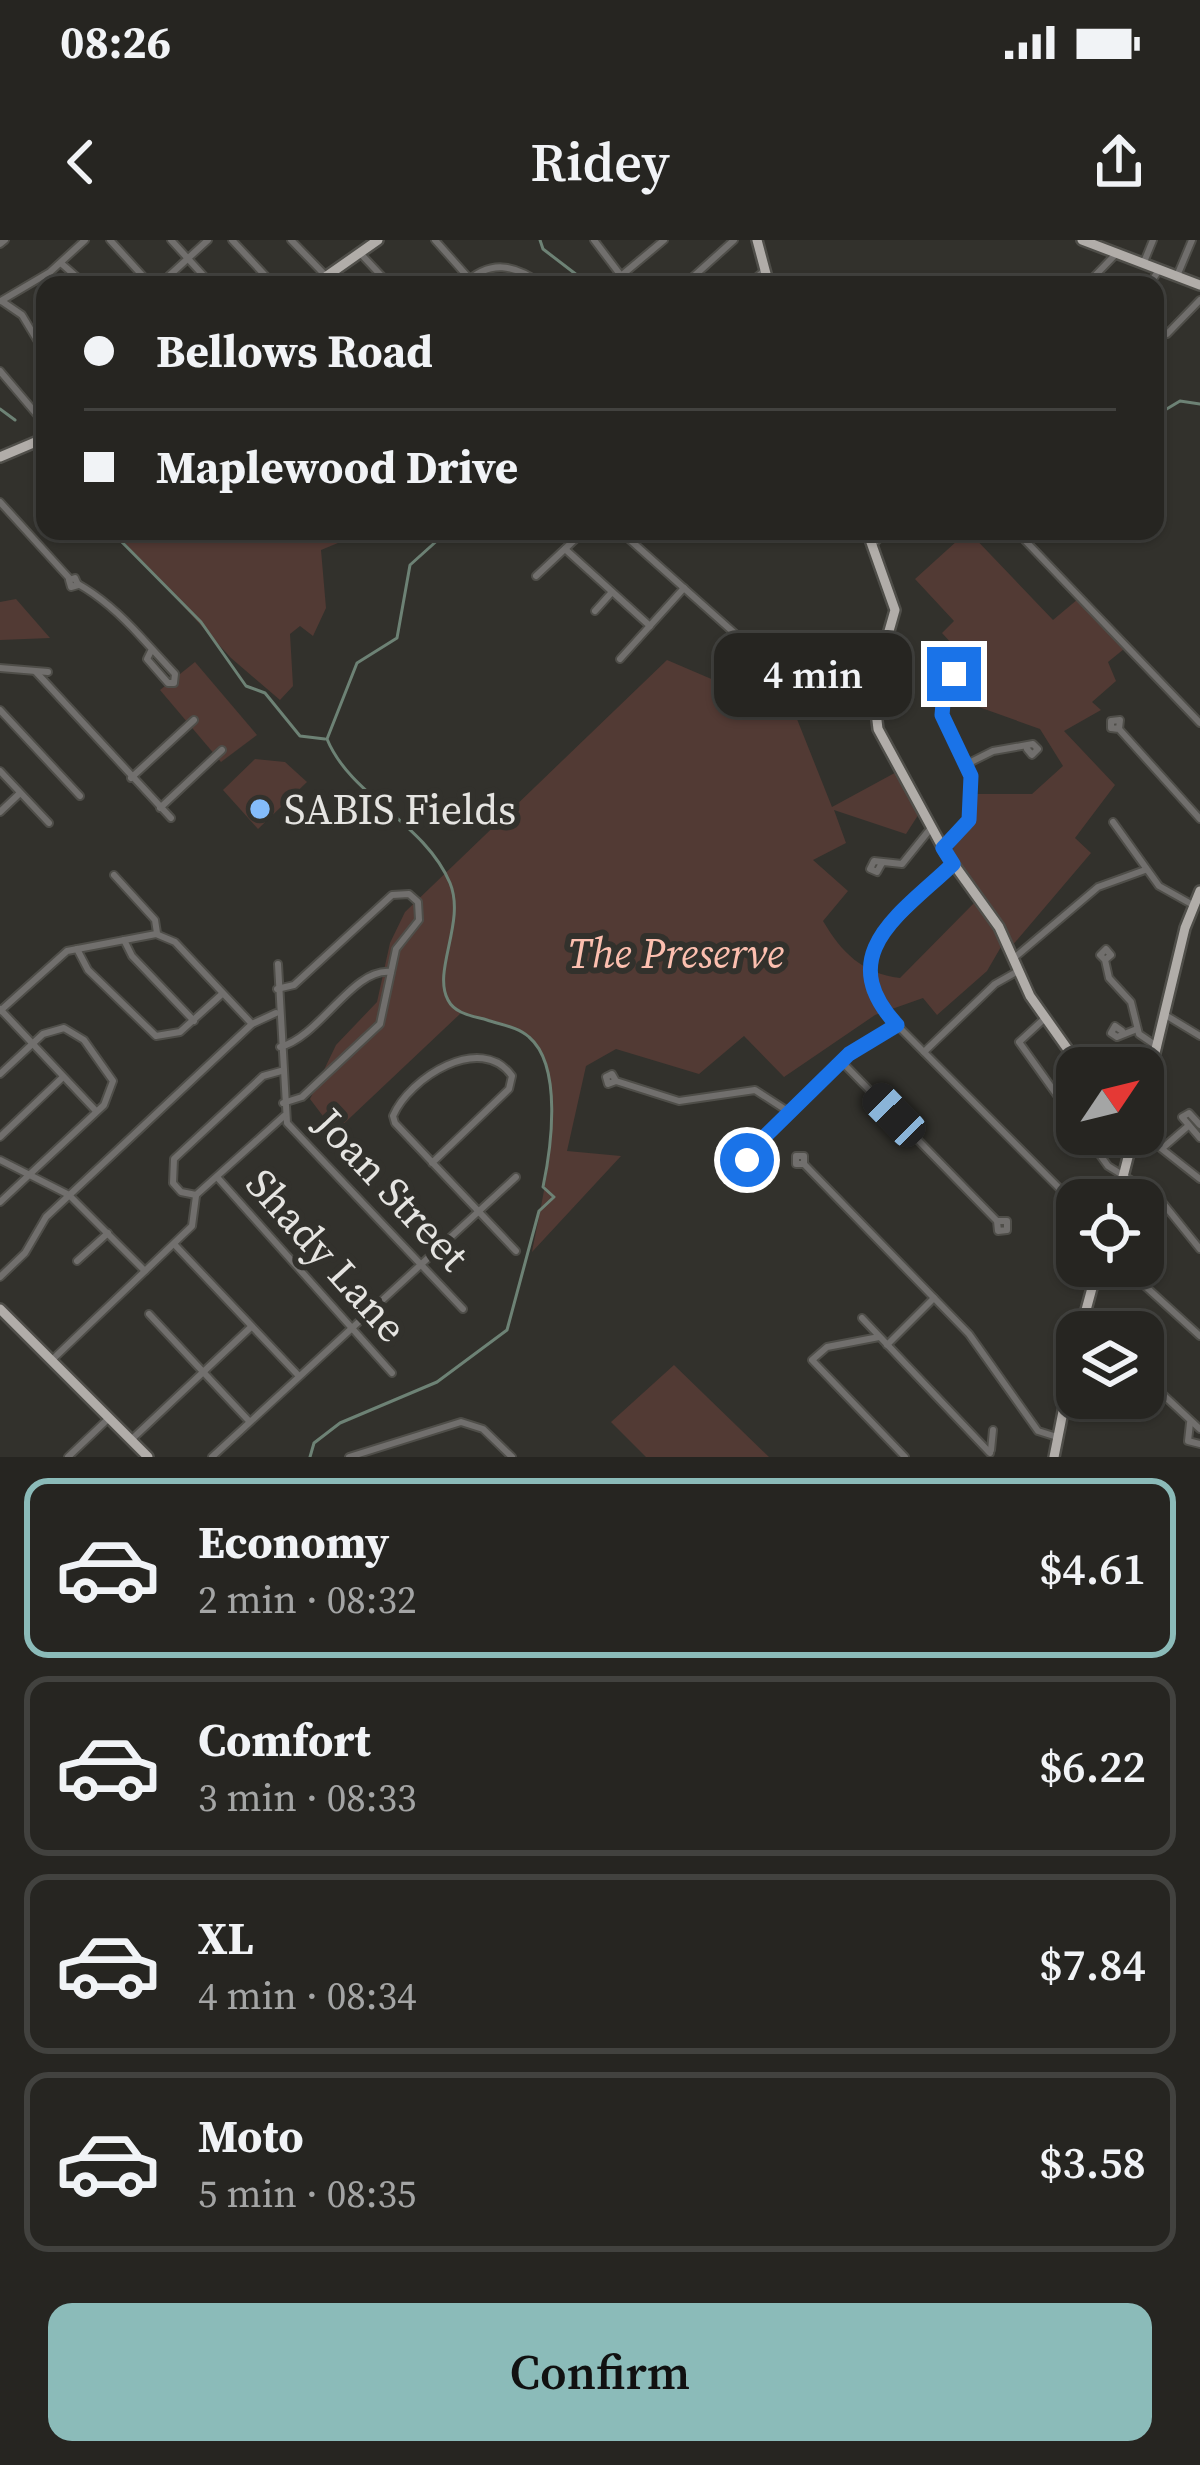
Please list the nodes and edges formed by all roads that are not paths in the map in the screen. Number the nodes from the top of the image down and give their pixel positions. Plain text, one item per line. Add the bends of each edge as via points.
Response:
1 (85, 240) edge
2 (110, 240) edge
3 (171, 240) edge
4 (208, 240) edge
5 (232, 240) edge
6 (291, 240) edge
7 (378, 240) edge
8 (434, 240) edge
9 (594, 240) edge
10 (664, 240) edge
11 (734, 240) edge
12 (757, 240) edge
13 (1082, 240) edge
14 (1153, 240) edge
15 (1192, 240) edge
16 (1068, 241) edge
17 (360, 253) junction
18 (1114, 256) junction
19 (188, 258) junction
20 (1144, 262) junction
21 (61, 264) junction
22 (765, 270) junction
23 (1159, 270) junction
24 (619, 273) junction
25 (41, 276) edge
26 (75, 276) edge
27 (146, 276) edge
28 (166, 276) edge
29 (204, 276) edge
30 (266, 276) edge
31 (327, 276) joint
32 (382, 276) edge
33 (463, 276) edge
34 (483, 276) edge
35 (523, 276) edge
36 (617, 276) edge
37 (694, 276) edge
38 (758, 276) edge
39 (767, 276) edge
40 (1095, 276) edge
41 (1155, 276) edge
42 (1177, 276) junction
43 (36, 279) edge
44 (1200, 285) edge
45 (1, 300) edge
46 (1200, 300) edge
47 (1164, 334) edge
48 (36, 339) edge
49 (0, 370) edge
50 (36, 413) edge
51 (36, 442) edge
52 (0, 458) edge
53 (0, 502) edge
54 (574, 540) edge
55 (630, 540) edge
56 (870, 540) edge
57 (877, 540) edge
58 (1025, 540) edge
59 (872, 544) junction
60 (565, 549) junction
61 (536, 576) dead end
62 (684, 588) junction
63 (612, 592) junction
64 (595, 611) dead end
65 (650, 626) junction
66 (152, 649) junction
67 (620, 658) dead end
68 (0, 668) edge
69 (36, 672) junction
70 (48, 672) dead end
71 (738, 680) dead end
72 (945, 681) dead end
73 (0, 710) edge
74 (194, 720) dead end
75 (1200, 723) edge
76 (1119, 729) dead end
77 (1027, 749) dead end
78 (221, 750) dead end
79 (967, 764) junction
80 (0, 771) edge
81 (131, 778) junction
82 (21, 793) junction
83 (80, 796) dead end
84 (160, 808) junction
85 (0, 812) edge
86 (171, 818) dead end
87 (1200, 819) edge
88 (1113, 822) dead end
89 (49, 823) dead end
90 (932, 828) junction
91 (943, 848) junction
92 (882, 863) dead end
93 (953, 864) junction
94 (1145, 870) junction
95 (114, 875) dead end
96 (1200, 891) edge
97 (1193, 905) junction
98 (156, 934) junction
99 (124, 940) junction
100 (77, 949) junction
101 (1014, 958) junction
102 (1105, 960) dead end
103 (278, 964) dead end
104 (1018, 971) junction
105 (391, 972) junction
106 (277, 989) junction
107 (223, 994) junction
108 (0, 1010) edge
109 (278, 1013) junction
110 (1167, 1016) junction
111 (1045, 1019) junction
112 (194, 1021) junction
113 (252, 1024) junction
114 (897, 1025) junction
115 (1137, 1029) junction
116 (1122, 1031) dead end
117 (1200, 1036) edge
118 (33, 1043) junction
119 (280, 1047) junction
120 (1066, 1047) edge
121 (1158, 1047) joint
122 (924, 1052) junction
123 (841, 1061) junction
124 (281, 1071) junction
125 (0, 1073) edge
126 (63, 1077) junction
127 (616, 1081) dead end
128 (1056, 1095) edge
129 (283, 1103) junction
130 (96, 1112) junction
131 (789, 1112) junction
132 (284, 1116) junction
133 (1200, 1125) edge
134 (1187, 1126) junction
135 (0, 1137) edge
136 (1200, 1138) edge
137 (1165, 1146) joint
138 (1164, 1151) edge
139 (749, 1152) dead end
140 (1100, 1155) edge
141 (1132, 1155) edge
142 (0, 1160) edge
143 (1177, 1161) junction
144 (432, 1163) junction
145 (804, 1163) dead end
146 (28, 1175) junction
147 (1124, 1175) junction
148 (217, 1177) junction
149 (516, 1177) dead end
150 (1200, 1178) edge
151 (1123, 1179) edge
152 (1056, 1185) edge
153 (69, 1195) junction
154 (196, 1195) junction
155 (0, 1202) edge
156 (479, 1213) junction
157 (998, 1221) dead end
158 (108, 1233) junction
159 (174, 1244) junction
160 (1200, 1249) edge
161 (516, 1251) dead end
162 (77, 1261) dead end
163 (422, 1268) junction
164 (145, 1270) junction
165 (0, 1277) edge
166 (1146, 1287) edge
167 (934, 1298) junction
168 (463, 1309) dead end
169 (0, 1310) edge
170 (148, 1314) dead end
171 (862, 1318) dead end
172 (251, 1326) junction
173 (349, 1329) junction
174 (1200, 1336) edge
175 (879, 1337) junction
176 (887, 1345) junction
177 (53, 1359) junction
178 (202, 1372) junction
179 (392, 1373) dead end
180 (298, 1375) junction
181 (1164, 1397) edge
182 (110, 1417) junction
183 (1061, 1419) edge
184 (249, 1421) junction
185 (1190, 1423) junction
186 (1200, 1429) edge
187 (993, 1430) dead end
188 (1057, 1436) junction
189 (131, 1439) junction
190 (1200, 1444) edge
191 (990, 1455) edge
192 (512, 1456) edge
193 (68, 1457) edge
194 (148, 1457) edge
195 (212, 1457) edge
196 (349, 1457) edge
197 (905, 1457) edge
198 (1054, 1457) edge

1 - 21 street
2 - 27 street
3 - 19 street
4 - 19 street
5 - 30 street
6 - 31 street
7 - 17 main road
8 - 33 street
9 - 24 street
10 - 24 street
11 - 37 street
12 - 22 main road
13 - 20 main road
14 - 20 street
15 - 42 street
16 - 18 main road
17 - 31 main road
17 - 32 street
18 - 23 main road
18 - 40 street
19 - 28 street
19 - 29 street
20 - 23 main road
21 - 25 street
21 - 26 street
22 - 38 street
22 - 39 main road
23 - 41 street
23 - 42 main road
24 - 36 street
34 - 35 street via 502,266
42 - 44 main road
43 - 45 street
45 - 48 street
46 - 47 street
49 - 50 street
51 - 52 main road
53 - 66 street
54 - 60 street
55 - 62 street
56 - 59 main road
57 - 59 street
58 - 75 street
59 - 90 main road via 895,620 873,687 874,719
60 - 61 street
60 - 63 street
62 - 65 street
62 - 71 street via 759,655
63 - 64 street
63 - 65 street
65 - 67 street
66 - 66 street via 176,676 174,683 147,661
68 - 69 street
69 - 70 street
69 - 81 street
72 - 79 street via 942,715
73 - 83 street
74 - 81 street
76 - 87 street
77 - 79 street via 1002,749
78 - 84 street
79 - 91 street via 969,820
80 - 82 street
81 - 84 street
82 - 85 street
82 - 89 street
84 - 86 street
88 - 94 street
90 - 91 main road
90 - 92 street via 904,862
91 - 93 main road
93 - 101 main road
93 - 114 street via 871,954 872,990
94 - 97 street
94 - 101 street via 1098,887
95 - 98 street via 150,914
96 - 97 main road
97 - 110 main road
98 - 99 street
98 - 107 street via 175,942
99 - 100 street
99 - 112 street
100 - 108 street
100 - 112 street via 149,1033 169,1037
101 - 104 main road
102 - 115 street
103 - 106 street, Joan Street
104 - 111 main road
104 - 122 street
105 - 106 street via 396,949 421,914 409,894 392,896 294,985
105 - 119 street via 369,976
105 - 129 street via 380,1024 302,1097
106 - 109 street, Joan Street
107 - 112 street
107 - 113 street
108 - 118 street
109 - 113 street
109 - 119 street, Joan Street
110 - 117 street
110 - 121 main road
111 - 120 main road
111 - 128 street via 1018,1042
113 - 153 street
114 - 122 street
114 - 123 street
115 - 116 street
115 - 121 street
118 - 125 street
118 - 126 street
118 - 130 street via 64,1028 95,1052 113,1081
119 - 124 street, Joan Street
122 - 152 street
123 - 131 street
123 - 157 street
124 - 129 street, Joan Street
124 - 154 street via 263,1076 174,1159 173,1184
126 - 130 street
126 - 135 street
127 - 131 street via 679,1102 759,1091
129 - 132 street, Joan Street
130 - 146 street
131 - 139 street
132 - 148 street
132 - 163 street, Joan Street
133 - 134 street via 1186,1112
134 - 136 street
134 - 137 street
137 - 143 street
138 - 143 street
140 - 147 street
141 - 147 main road
142 - 146 street
143 - 150 street
144 - 144 street via 395,1124 394,1109 445,1066 481,1057 501,1063 512,1076 509,1089
144 - 156 street
145 - 167 street
146 - 153 street
146 - 155 street
147 - 151 main road
147 - 160 street via 1158,1197
148 - 154 street
148 - 173 street, Shady Lane
149 - 156 street
153 - 158 street
153 - 165 street
154 - 159 street via 194,1223
156 - 161 street
156 - 163 street
158 - 162 street
158 - 164 street
159 - 164 street
159 - 172 street
163 - 168 street, Joan Street
163 - 173 street
164 - 177 street
166 - 174 street
167 - 176 street
167 - 188 street via 975,1341 1038,1432
169 - 177 main road
170 - 178 street
171 - 175 street
172 - 178 street
172 - 180 street
173 - 179 street, Shady Lane
173 - 180 street
175 - 176 street
175 - 197 street via 827,1347 812,1361
176 - 191 street
177 - 182 main road
178 - 184 street
178 - 189 street
180 - 184 street
181 - 185 street
182 - 189 main road
182 - 193 street
183 - 188 main road
184 - 195 street
185 - 186 street
185 - 190 street via 1187,1439
187 - 191 street
188 - 198 main road
189 - 194 main road
192 - 196 street via 483,1429 461,1422

